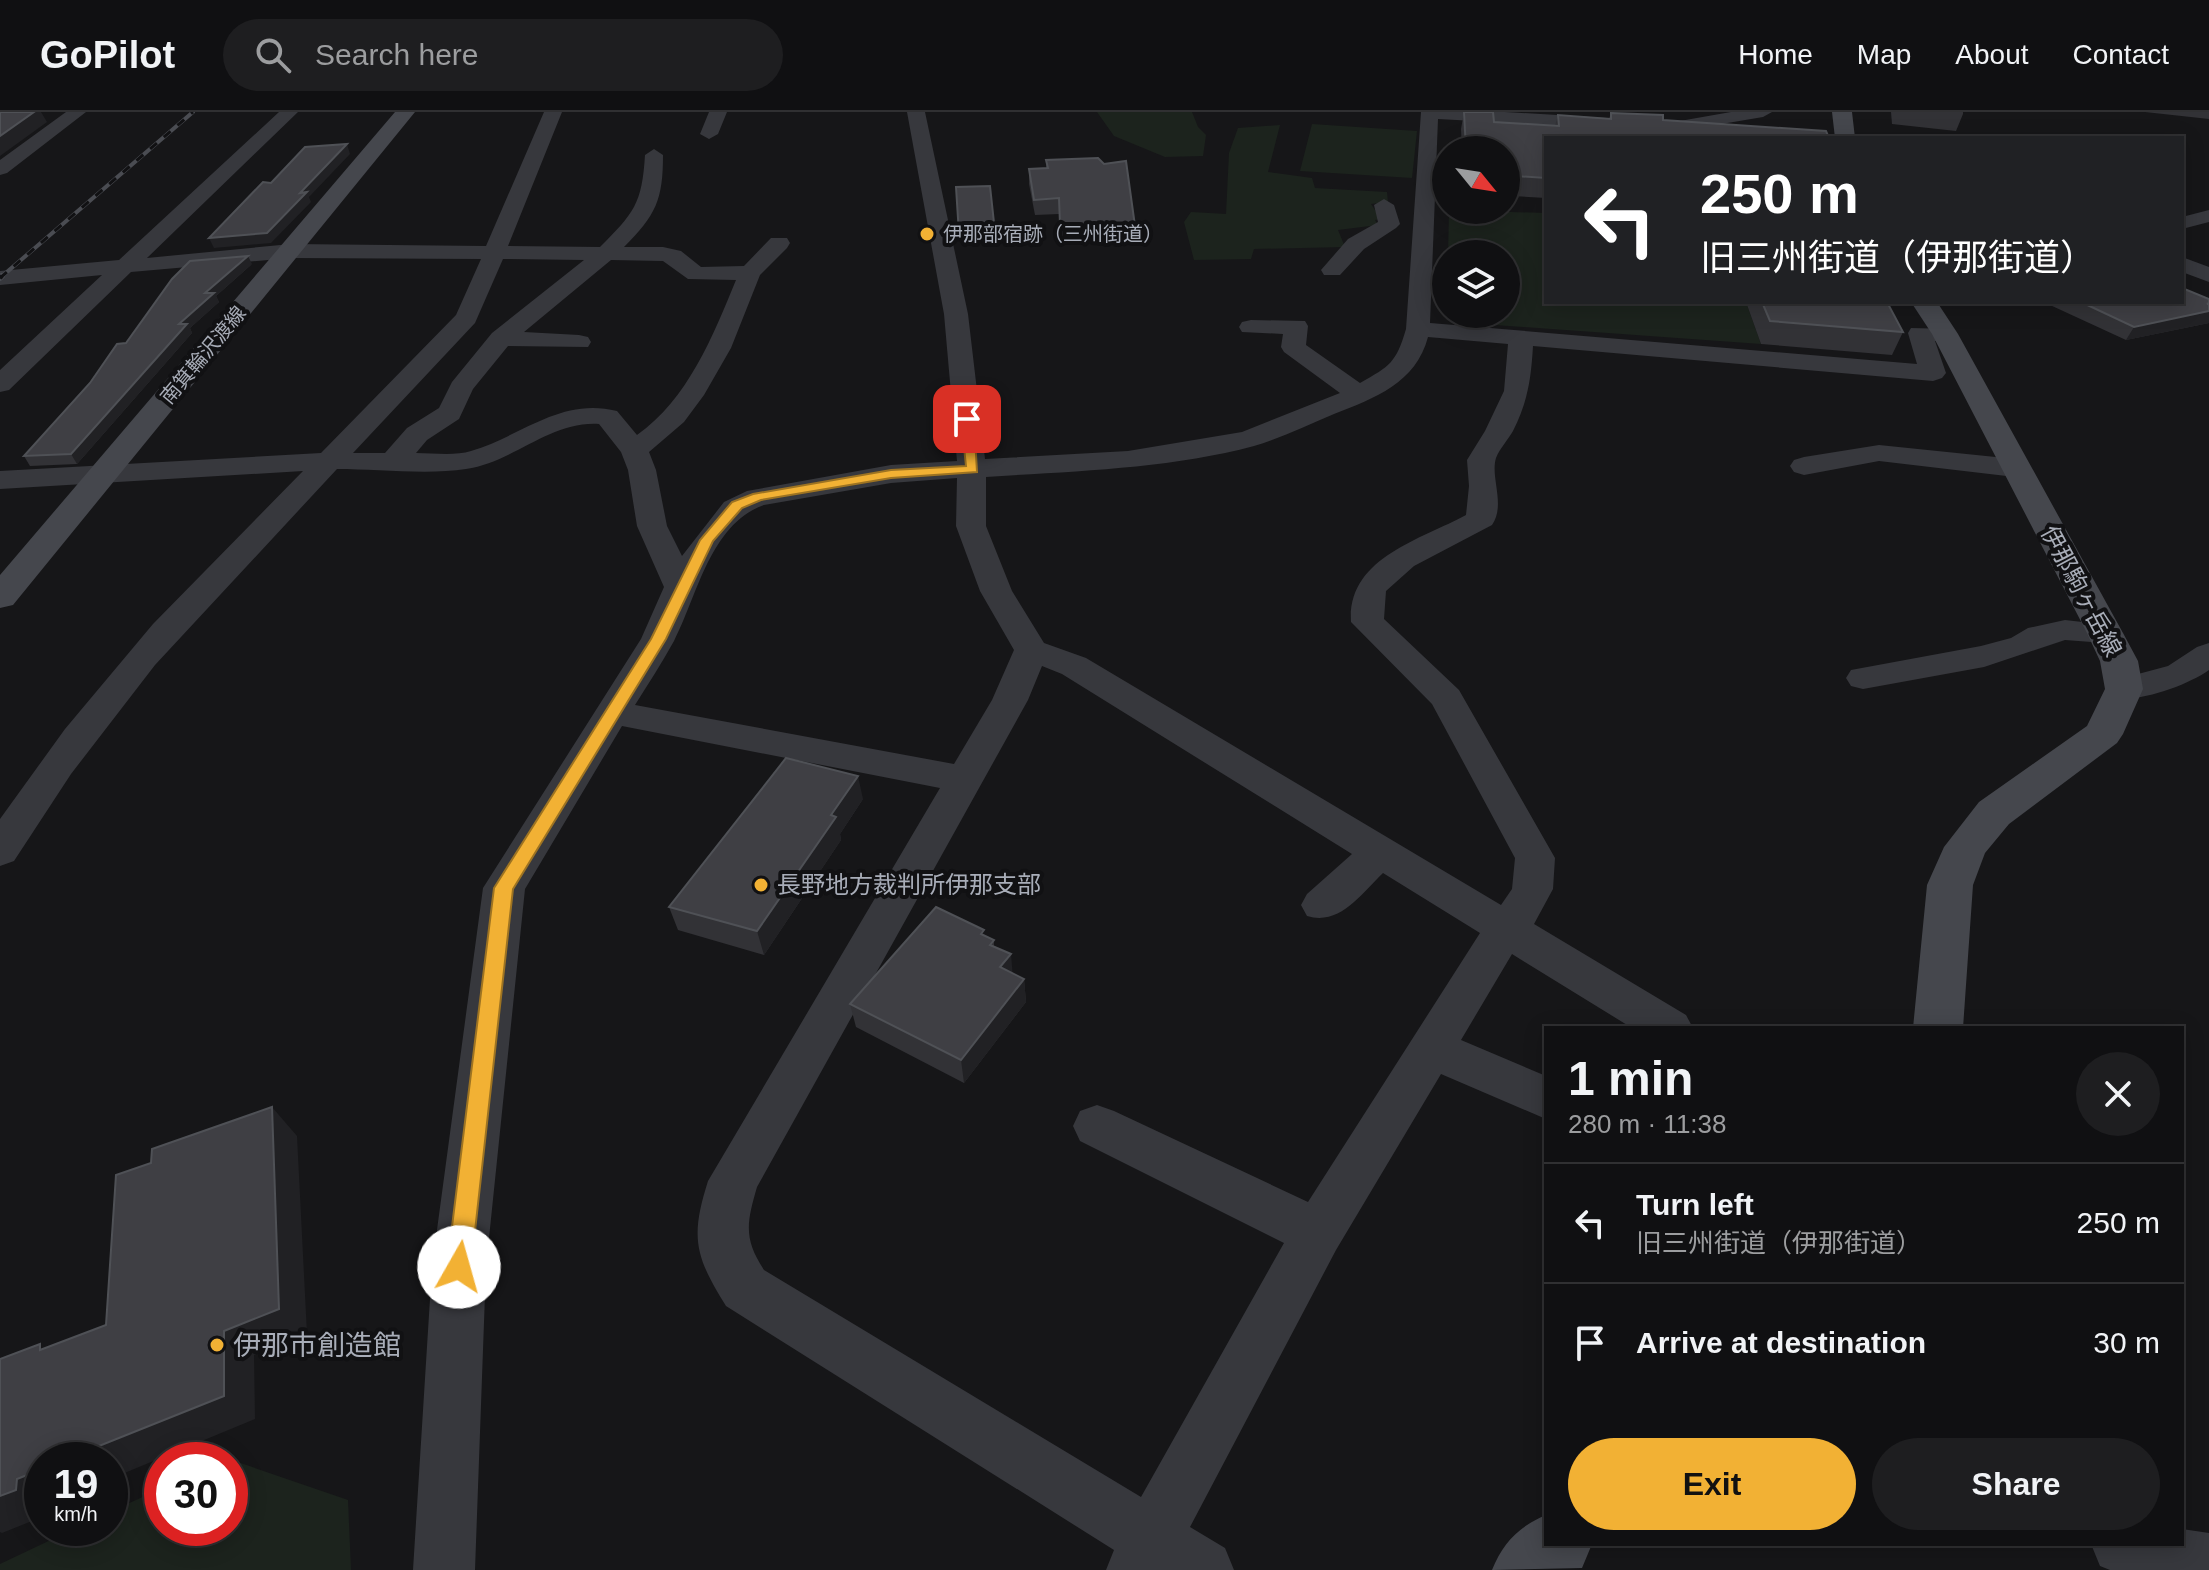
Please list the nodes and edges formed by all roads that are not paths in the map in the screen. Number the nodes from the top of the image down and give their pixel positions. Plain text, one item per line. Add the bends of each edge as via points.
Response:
1 (77, 112) edge
2 (289, 112) edge
3 (405, 112) edge
4 (553, 112) edge
5 (718, 112) edge
6 (916, 112) edge
7 (1763, 112) edge
8 (1842, 112) edge
9 (1428, 113) edge
10 (1706, 116) edge
11 (709, 134) dead end
12 (1845, 136) edge
13 (654, 155) dead end
14 (0, 169) edge
15 (1384, 205) dead end
16 (2209, 216) edge
17 (2184, 222) edge
18 (779, 243) dead end
19 (291, 251) junction
20 (496, 253) junction
21 (606, 253) junction
22 (2184, 265) edge
23 (125, 267) junction
24 (1332, 270) dead end
25 (750, 273) junction
26 (2209, 275) edge
27 (0, 278) edge
28 (1925, 304) edge
29 (1251, 327) dead end
30 (1418, 329) junction
31 (1945, 334) junction
32 (501, 338) junction
33 (1521, 338) junction
34 (579, 342) dead end
35 (0, 384) edge
36 (1359, 395) junction
37 (634, 450) junction
38 (395, 459) junction
39 (329, 461) junction
40 (1804, 466) dead end
41 (2015, 468) junction
42 (972, 469) junction
43 (101, 475) junction
44 (0, 480) edge
45 (681, 588) junction
46 (0, 597) edge
47 (2105, 633) junction
48 (1031, 650) junction
49 (2209, 654) edge
50 (1863, 678) dead end
51 (2124, 689) junction
52 (614, 713) junction
53 (962, 779) junction
54 (0, 851) edge
55 (1380, 852) junction
56 (1322, 905) dead end
57 (1505, 929) junction
58 (1667, 1026) edge
59 (1938, 1026) edge
60 (1433, 1049) junction
61 (1544, 1097) edge
62 (1097, 1126) dead end
63 (1318, 1233) junction
64 (1556, 1546) edge
65 (2130, 1546) edge
66 (1144, 1553) edge
67 (2209, 1564) edge
68 (444, 1570) edge
69 (1203, 1570) edge
70 (1526, 1570) edge

1 - 14 street
2 - 23 street
3 - 19 main road, 南箕輪沢渡線
4 - 20 street
5 - 11 street
6 - 42 street via 956,314
7 - 10 street
8 - 12 main road
9 - 10 street via 1674,127
9 - 30 street
13 - 21 street via 653,189 638,221
15 - 24 street via 1389,224 1356,244
16 - 17 street
18 - 25 street
19 - 20 street
19 - 23 street
19 - 43 main road, 南箕輪沢渡線
20 - 21 street
20 - 39 street via 467,318
21 - 25 street via 673,256 696,274
21 - 32 street
22 - 26 street
23 - 27 street
23 - 35 street
25 - 37 street via 692,395 656,437
28 - 31 main road, 伊那駒ヶ岳線
29 - 36 street via 1296,326 1293,347
30 - 33 street
30 - 36 street via 1410,357 1398,372
31 - 33 street via 1920,333 1933,373
31 - 41 main road, 伊那駒ヶ岳線
32 - 34 street
32 - 38 street via 461,388 450,413 417,434
33 - 57 street via 1517,391 1481,460 1481,519 1389,570 1370,587 1366,603 1368,622 1446,698 1535,858 1530,899
36 - 42 street via 1287,426 1234,441 1128,459
37 - 38 street via 607,417 586,413 520,436 483,458
37 - 45 street via 652,526
38 - 39 street
39 - 43 street
39 - 54 street via 121,682 40,786
40 - 41 street via 1879,453
41 - 47 main road, 伊那駒ヶ岳線
42 - 45 street via 891,474 737,505 707,540
42 - 48 street via 971,526 996,591
43 - 44 street
43 - 46 main road, 南箕輪沢渡線
45 - 52 street
47 - 50 street via 2065,630 1984,656
47 - 51 main road, 伊那駒ヶ岳線 via 2119,661
48 - 53 street via 1010,700
48 - 55 street via 1074,666
49 - 51 street via 2180,674
51 - 59 main road, 伊那駒ヶ岳線 via 2103,734 1994,813 1966,847 1950,885
52 - 53 street
52 - 68 street via 504,888 459,1267
53 - 66 street via 733,1181 719,1226 726,1259 745,1288
55 - 56 street
55 - 57 street
57 - 58 street
57 - 60 street
60 - 61 street
60 - 63 street
62 - 63 street
63 - 66 street
64 - 70 main road
65 - 67 street
66 - 69 street

